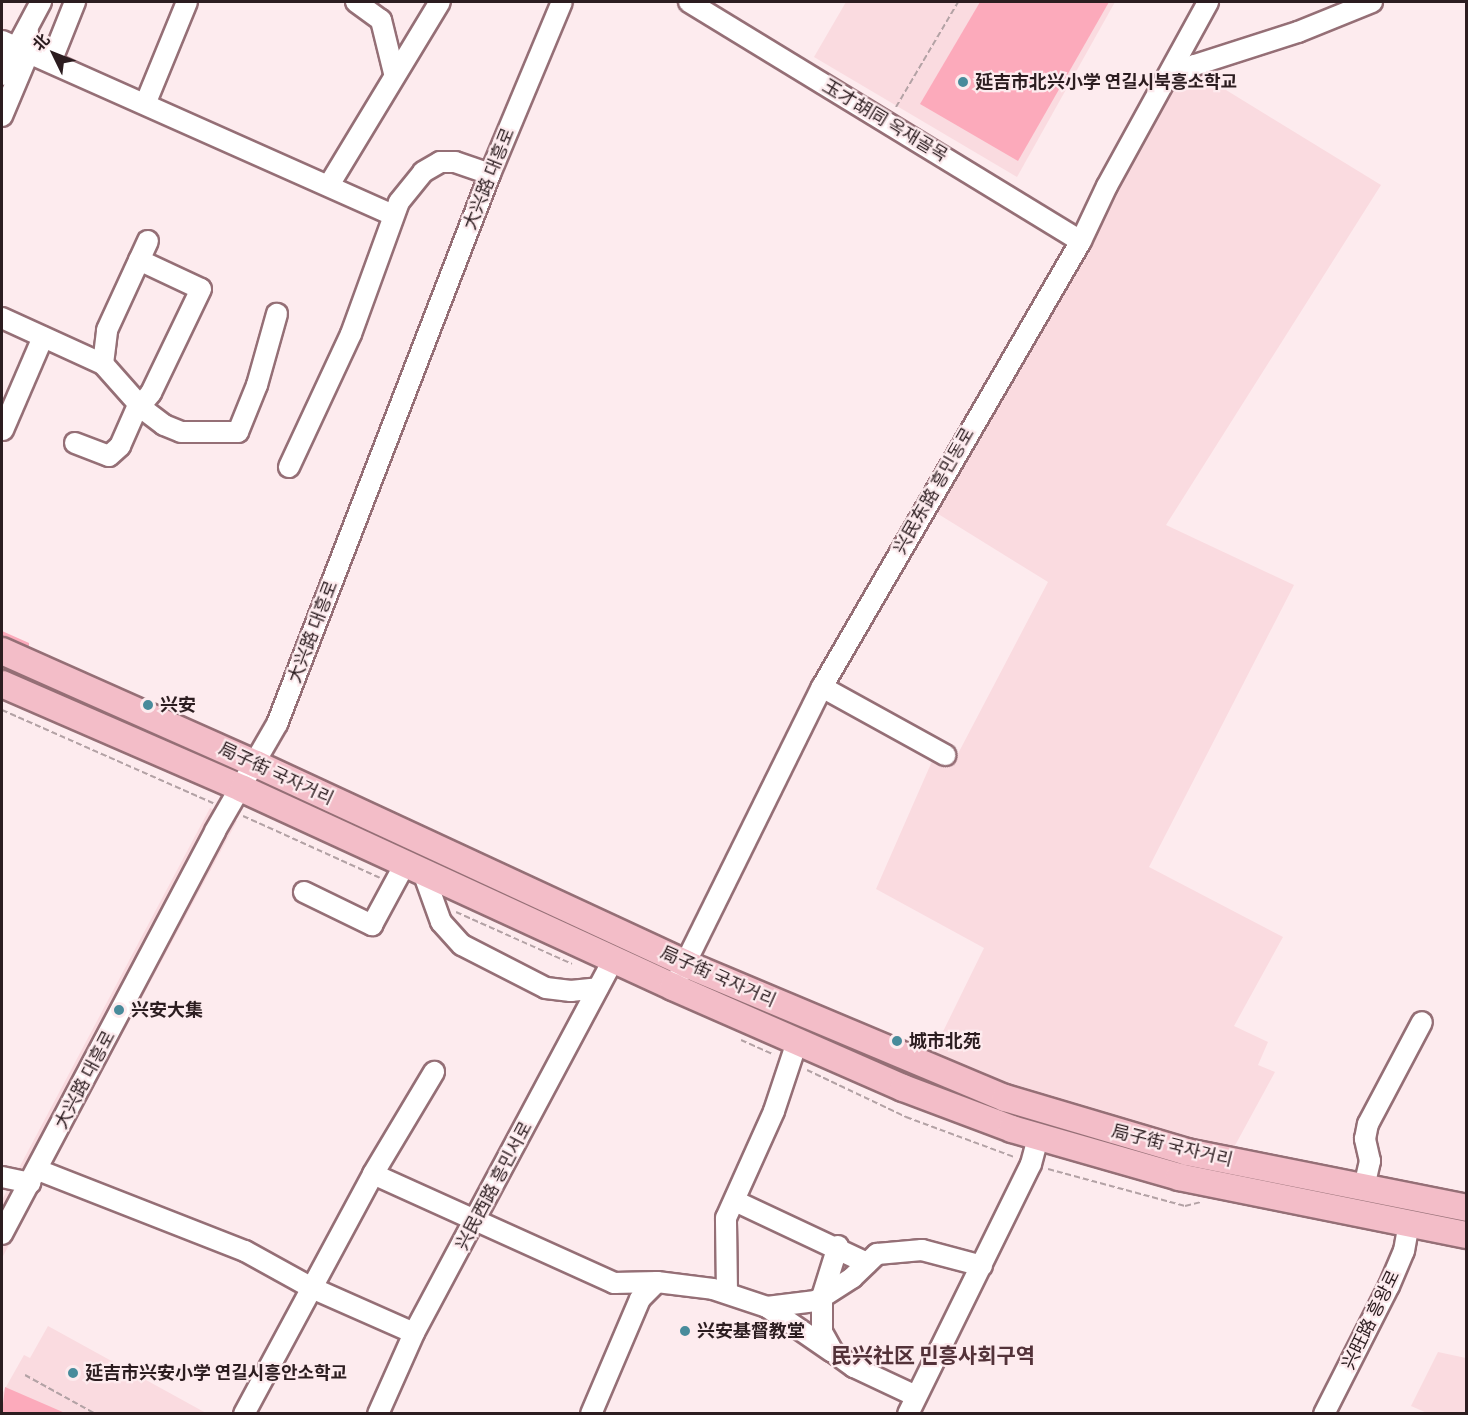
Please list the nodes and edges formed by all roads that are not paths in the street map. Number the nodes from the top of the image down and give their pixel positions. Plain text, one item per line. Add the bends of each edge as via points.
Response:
1 (41, 2) edge
2 (75, 2) edge
3 (187, 2) edge
4 (356, 2) edge
5 (440, 2) edge
6 (562, 2) edge
7 (689, 2) edge
8 (1208, 2) edge
9 (1372, 2) edge
10 (15, 46) edge
11 (51, 62) junction
12 (394, 73) junction
13 (2, 75) edge
14 (1167, 79) junction
15 (146, 102) junction
16 (2, 116) edge
17 (490, 174) junction
18 (329, 185) junction
19 (392, 215) junction
20 (148, 241) dead end
21 (1081, 241) junction
22 (139, 260) junction
23 (277, 314) dead end
24 (2, 318) edge
25 (42, 337) junction
26 (103, 364) junction
27 (140, 405) junction
28 (3, 430) edge
29 (75, 443) dead end
30 (289, 467) dead end
31 (2, 651) edge
32 (2, 684) edge
33 (822, 687) junction
34 (945, 755) dead end
35 (256, 764) junction
36 (243, 789) junction
37 (414, 868) junction
38 (304, 892) dead end
39 (613, 960) junction
40 (686, 964) junction
41 (673, 987) junction
42 (598, 988) junction
43 (1422, 1022) dead end
44 (797, 1042) junction
45 (434, 1071) dead end
46 (1038, 1137) junction
47 (373, 1174) junction
48 (34, 1176) junction
49 (2, 1177) edge
50 (1364, 1187) junction
51 (735, 1201) junction
52 (1467, 1208) edge
53 (476, 1219) junction
54 (1409, 1224) junction
55 (2, 1234) edge
56 (1467, 1235) edge
57 (838, 1246) junction
58 (867, 1263) junction
59 (982, 1266) junction
60 (657, 1282) junction
61 (312, 1288) junction
62 (727, 1293) junction
63 (822, 1297) junction
64 (767, 1307) junction
65 (414, 1333) junction
66 (833, 1352) junction
67 (912, 1405) edge
68 (244, 1413) edge
69 (378, 1413) edge
70 (591, 1413) edge
71 (1324, 1413) edge

1 - 10 street via 28,32
2 - 11 street
3 - 15 street
4 - 12 street via 381,20
5 - 12 street
6 - 17 street, 大兴路 대흥로
7 - 21 street, 玉才胡同 옥재골목
8 - 14 street, 兴民东路 흥민동로
9 - 14 street
10 - 11 street
10 - 13 street
10 - 16 street
11 - 15 street
12 - 18 street
14 - 21 street, 兴民东路 흥민동로
15 - 18 street
17 - 19 street via 454,162 431,166
17 - 35 street, 大兴路 대흥로 via 277,724
18 - 19 street
19 - 30 street via 351,334
20 - 22 street
21 - 33 street, 兴民东路 흥민동로
22 - 26 street via 106,330
22 - 27 street via 201,289 151,393
23 - 27 street via 257,385 238,432 181,432 164,425
24 - 25 street
25 - 26 street
25 - 28 street
26 - 27 street
27 - 29 street via 120,446 109,456
31 - 35 main road, 局子街 국자거리
32 - 36 main road, 局子街 국자거리
33 - 34 street
33 - 40 street, 兴民东路 흥민동로
35 - 36 street, 大兴路 대흥로
35 - 40 main road, 局子街 국자거리
36 - 37 main road, 局子街 국자거리
36 - 48 street, 大兴路 대흥로 via 215,831
37 - 38 street via 372,925
37 - 39 main road, 局子街 국자거리
37 - 42 street via 441,922 462,945 546,988
39 - 41 main road, 局子街 국자거리
39 - 42 street, 兴民西路 흥민서로
40 - 41 street, 兴民东路 흥민동로
40 - 50 main road, 局子街 국자거리 via 1005,1098 1187,1152
41 - 44 main road, 局子街 국자거리
42 - 53 street, 兴民西路 흥민서로
43 - 50 street via 1368,1124 1365,1138 1370,1161
44 - 46 main road, 局子街 국자거리 via 903,1088
44 - 51 street
45 - 47 street
46 - 54 main road, 局子街 국자거리 via 1179,1177
46 - 59 street via 1031,1164
47 - 53 street via 431,1203
47 - 61 street
48 - 49 street
48 - 55 street, 大兴路 대흥로
48 - 61 street via 244,1251
50 - 52 main road, 局子街 국자거리
51 - 57 street
51 - 62 street via 726,1218
53 - 60 street via 614,1283
53 - 65 street, 兴民西路 흥민서로
54 - 56 main road, 局子街 국자거리
54 - 71 street, 兴旺路 흥왕로 via 1404,1251 1389,1286
57 - 58 street
57 - 63 street
58 - 59 street via 877,1254 922,1250
58 - 63 street
59 - 67 street
60 - 62 street
60 - 70 street via 640,1299
61 - 65 street
61 - 68 street
62 - 64 street
63 - 64 street
63 - 66 street via 822,1332
64 - 66 street
65 - 69 street, 兴民西路 흥민서로
66 - 67 street

